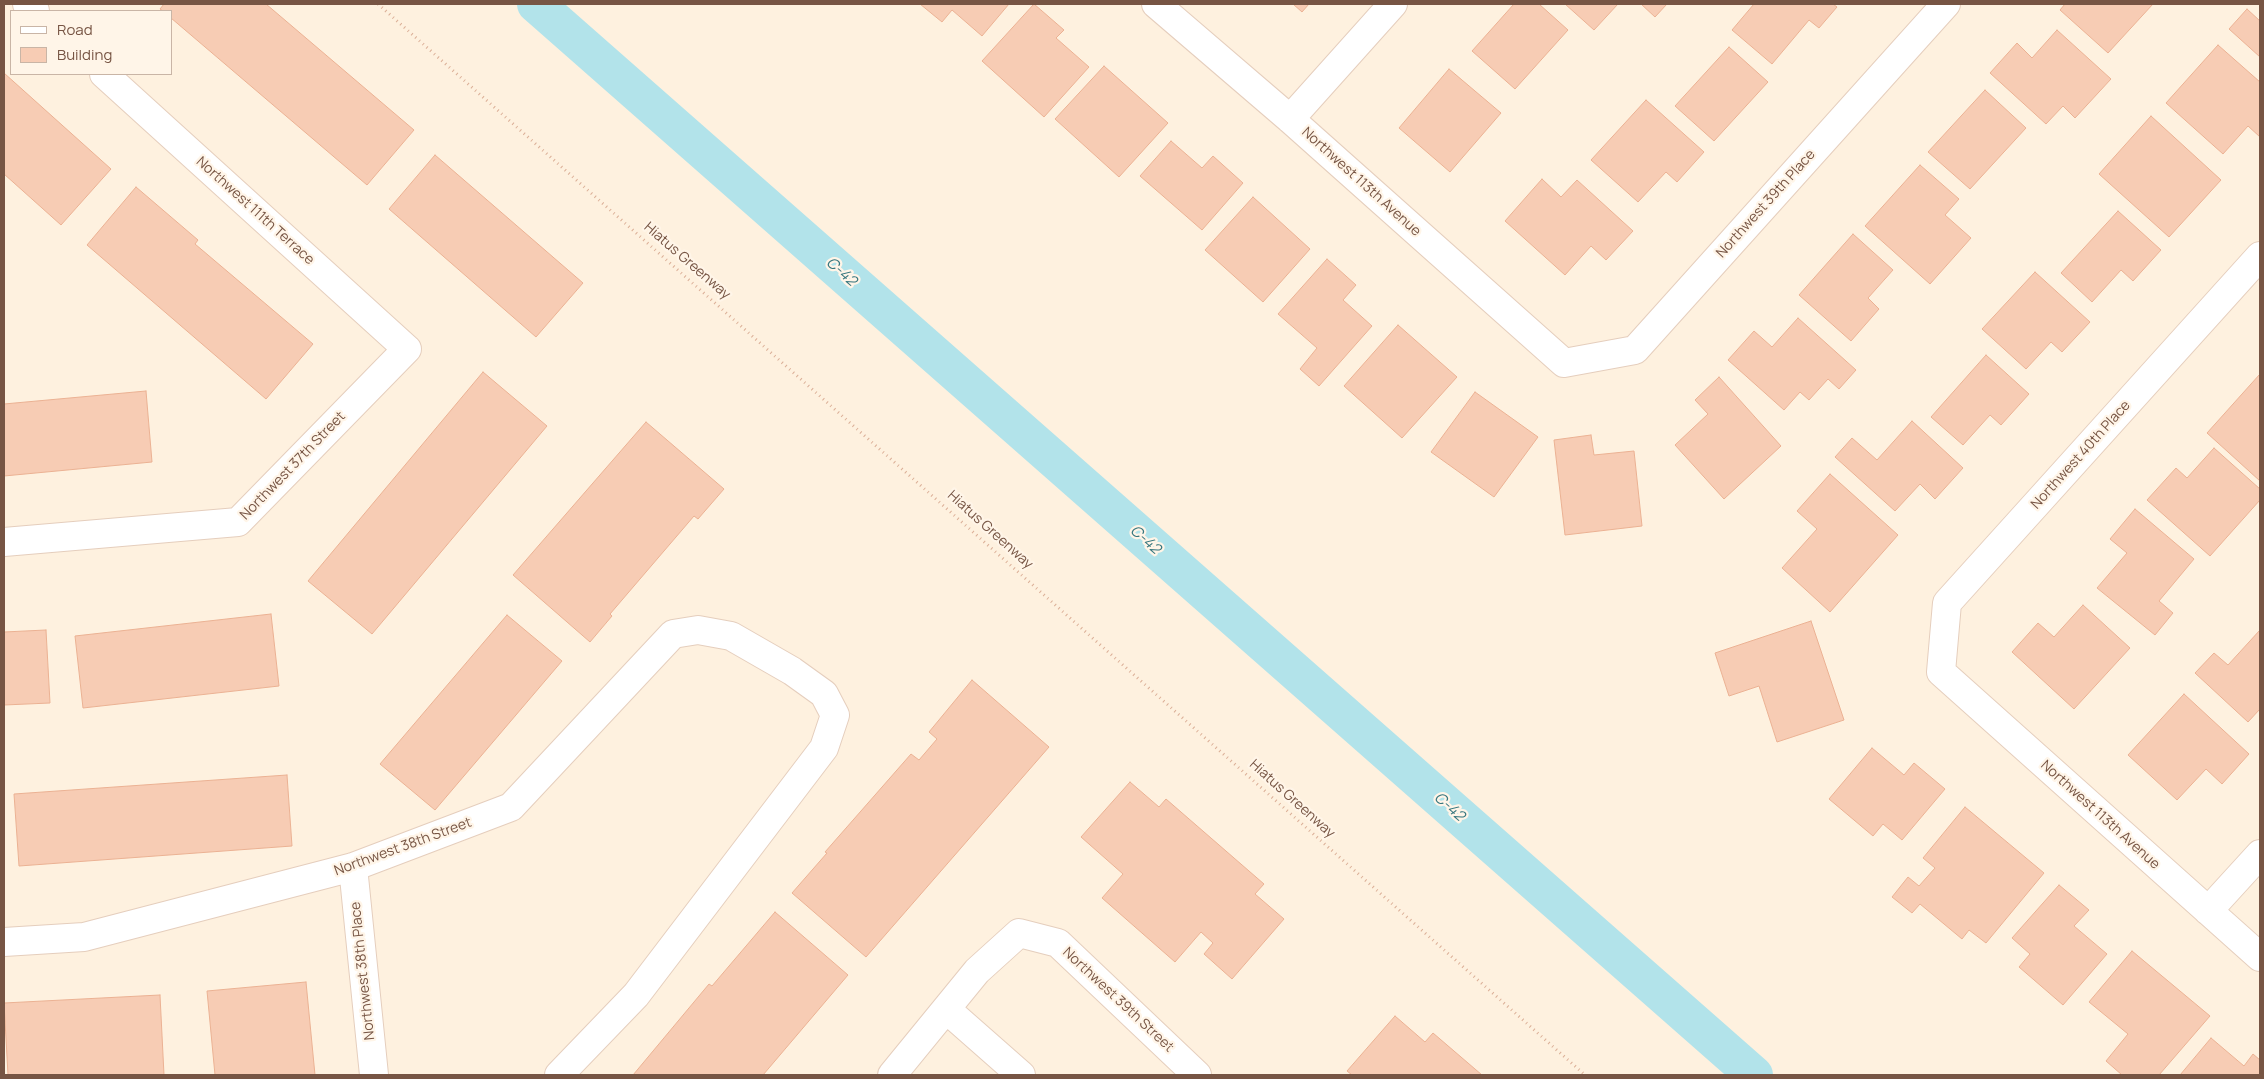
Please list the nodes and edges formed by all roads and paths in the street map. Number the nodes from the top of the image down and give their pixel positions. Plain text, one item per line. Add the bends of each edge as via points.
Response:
1 (378, 4) edge
2 (1156, 4) edge
3 (1393, 4) edge
4 (1946, 4) edge
5 (105, 75) edge
6 (1290, 119) junction
7 (2260, 256) edge
8 (407, 349) joint
9 (1564, 363) joint
10 (4, 542) edge
11 (1941, 672) joint
12 (2260, 854) edge
13 (353, 867) junction
14 (2208, 911) junction
15 (4, 942) edge
16 (2260, 957) edge
17 (946, 1009) junction
18 (374, 1075) edge
19 (559, 1075) edge
20 (892, 1075) edge
21 (1021, 1075) edge
22 (1197, 1075) edge
23 (1585, 1075) edge

1 - 23 path, Hiatus Greenway
2 - 6 street, Northwest 113th Avenue
3 - 6 street
4 - 9 street, Northwest 39th Place via 1635,350
5 - 8 street, Northwest 111th Terrace
6 - 9 street, Northwest 113th Avenue
7 - 11 street, Northwest 40th Place via 1947,603
8 - 10 street, Northwest 37th Street via 238,522
11 - 14 street, Northwest 113th Avenue
12 - 14 street
13 - 15 street, Northwest 38th Street via 84,936
13 - 18 street, Northwest 38th Place
13 - 19 street, Northwest 38th Street via 511,807 673,634 698,630 731,636 792,671 824,694 835,715 824,748 636,995
14 - 16 street, Northwest 113th Avenue
17 - 20 street, Northwest 39th Street
17 - 21 street
17 - 22 street, Northwest 39th Street via 978,971 1019,933 1058,943

